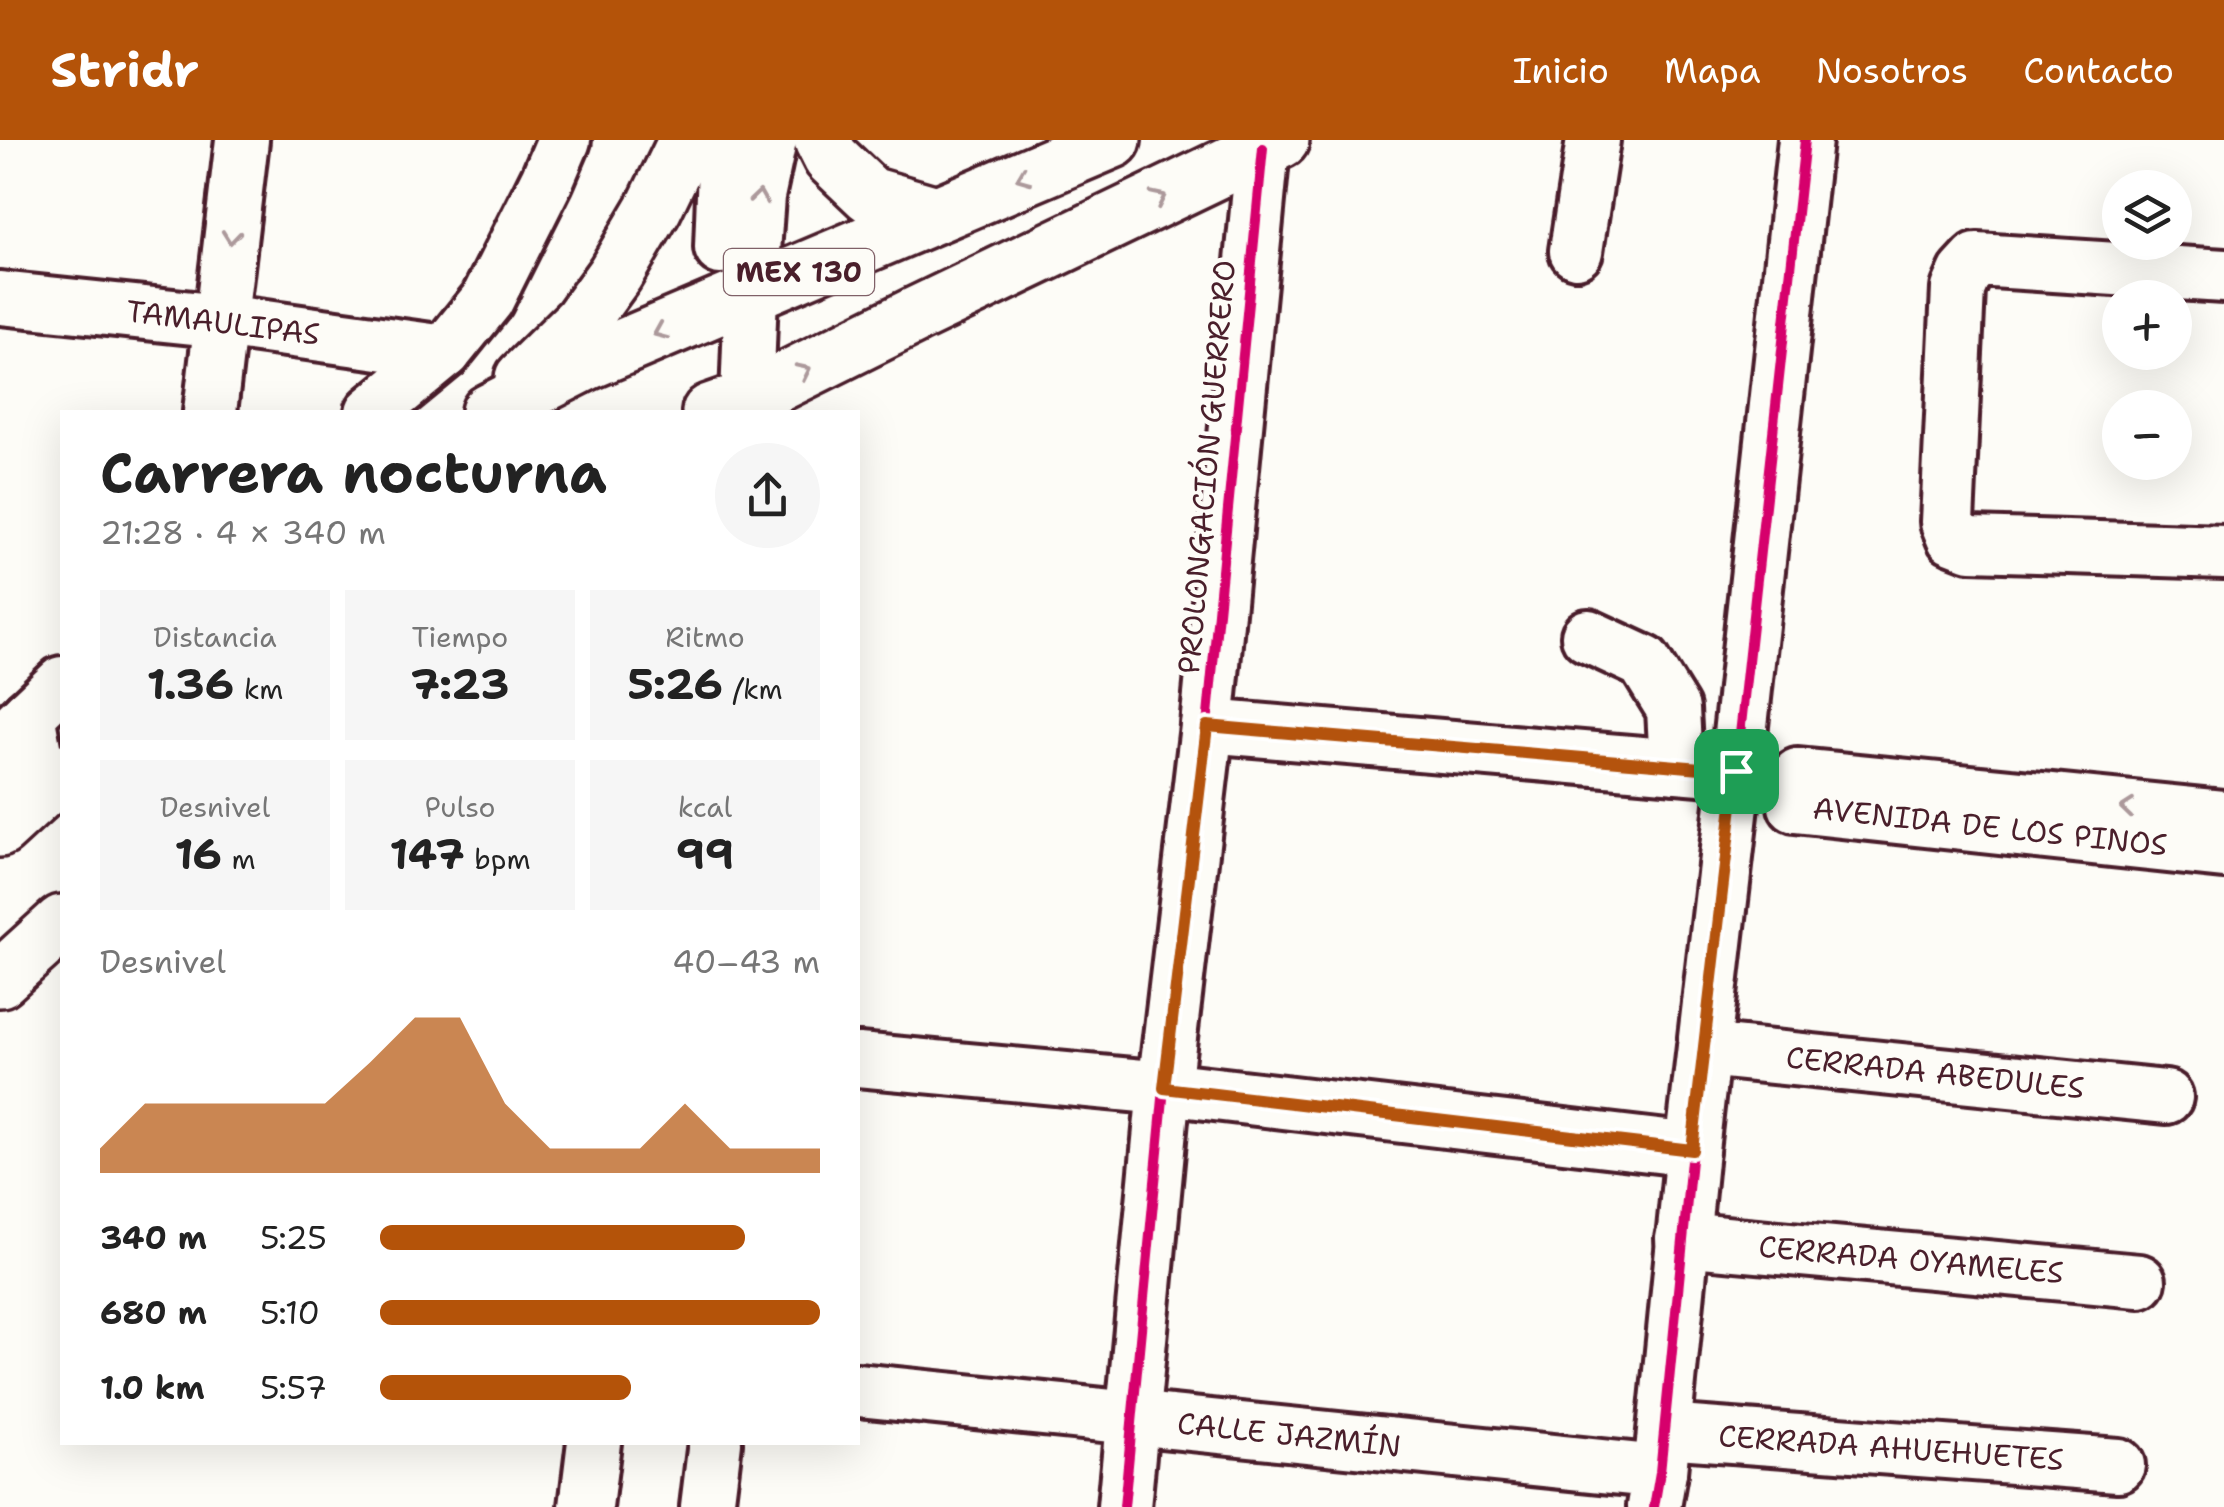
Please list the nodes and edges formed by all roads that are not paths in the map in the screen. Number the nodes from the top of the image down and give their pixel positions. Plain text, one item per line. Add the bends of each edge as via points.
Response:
1 (242, 140) edge
2 (564, 140) edge
3 (687, 140) edge
4 (728, 140) edge
5 (770, 140) edge
6 (822, 140) edge
7 (1113, 140) edge
8 (1593, 140) edge
9 (1805, 140) edge
10 (1272, 144) edge
11 (936, 214) junction
12 (1576, 251) dead end
13 (2224, 276) edge
14 (0, 298) edge
15 (734, 300) junction
16 (222, 321) junction
17 (444, 352) junction
18 (725, 409) edge
19 (210, 410) edge
20 (374, 410) edge
21 (492, 410) edge
22 (494, 410) edge
23 (2224, 552) edge
24 (1588, 636) dead end
25 (30, 713) edge
26 (1207, 726) junction
27 (1676, 766) junction
28 (1736, 771) junction
29 (35, 784) edge
30 (2224, 817) edge
31 (0, 829) edge
32 (2224, 852) edge
33 (60, 924) edge
34 (0, 978) edge
35 (1704, 1050) junction
36 (860, 1060) edge
37 (1164, 1088) junction
38 (2166, 1096) dead end
39 (1692, 1150) junction
40 (1682, 1239) junction
41 (2139, 1281) dead end
42 (860, 1390) edge
43 (1134, 1420) junction
44 (594, 1445) edge
45 (716, 1445) edge
46 (2118, 1465) dead end
47 (1660, 1470) edge
48 (586, 1507) edge
49 (707, 1507) edge
50 (1124, 1507) edge

1 -> 16 street
2 - 17 street via 487,300
3 - 21 main road via 615,274 581,321
4 - 15 street via 724,167
15 -> 5 street
6 - 11 main road via 831,158 870,195
7 -> 11 main road, MEX 130
8 - 12 street
9 - 28 street
18 -> 10 main road, MEX 130
10 - 26 street, PROLONGACIÓN GUERRERO
11 - 15 main road, MEX 130
13 - 23 street via 1977,260 1958,289 1947,522 1954,537 1971,544
14 - 16 street, TAMAULIPAS
15 - 18 street
15 -> 22 main road, MEX 130
16 - 17 street, TAMAULIPAS
16 - 19 street
17 - 20 street
24 - 27 street via 1644,662 1673,708
25 - 29 street
26 - 27 street
26 - 37 street, PROLONGACIÓN GUERRERO
27 - 28 street
28 - 35 street
29 - 31 main road
30 -> 32 street, AVENIDA DE LOS PINOS via 1798,776 1794,806
33 - 34 main road
35 - 38 street, CERRADA ABEDULES
35 - 39 street
36 - 37 street
37 - 39 street
37 - 43 street, PROLONGACIÓN GUERRERO
39 - 40 street
40 - 41 street, CERRADA OYAMELES
40 - 47 street
42 - 43 street, CALLE JAZMÍN
43 - 47 street, CALLE JAZMÍN
43 - 50 street, PROLONGACIÓN GUERRERO
44 - 48 street
45 - 49 street
46 - 47 street, CERRADA AHUEHUETES

